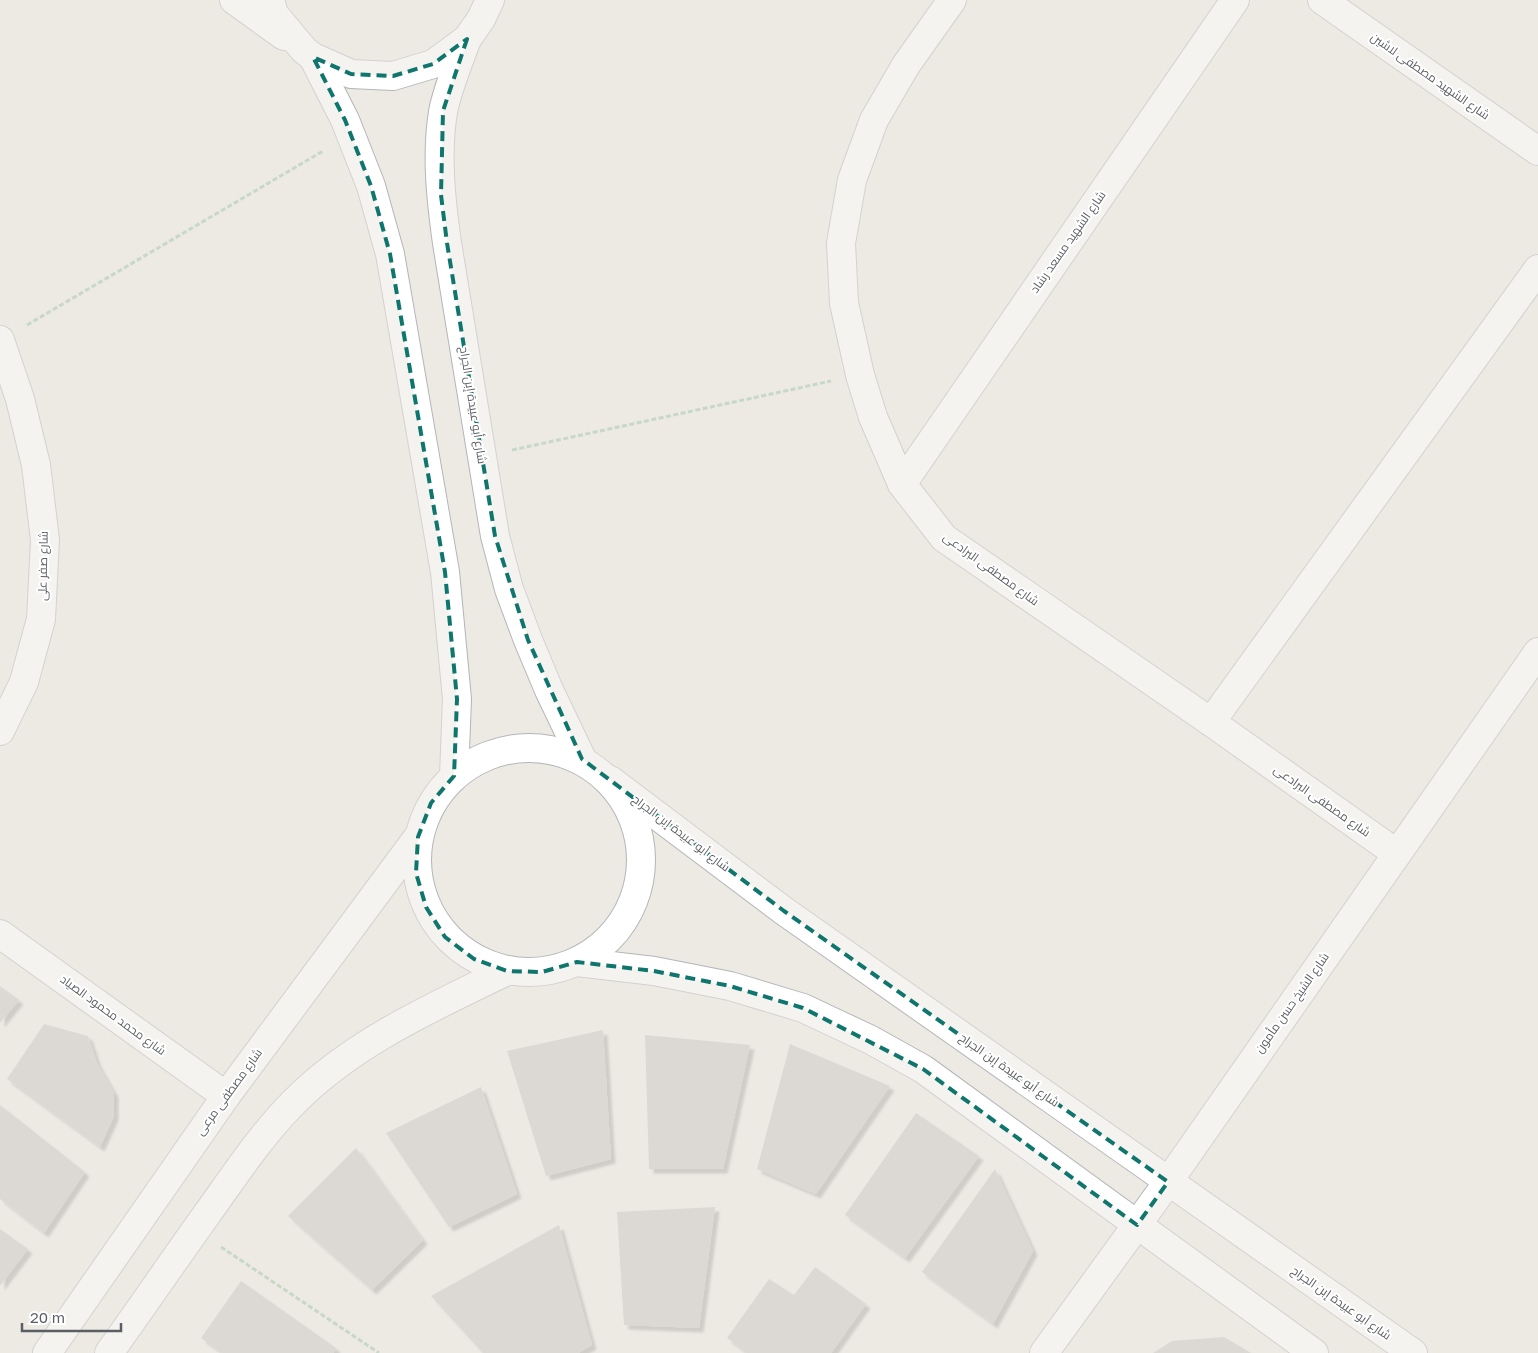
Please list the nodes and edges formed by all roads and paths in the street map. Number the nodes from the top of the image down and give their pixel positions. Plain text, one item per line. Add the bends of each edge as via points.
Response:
1 (234, 0) edge
2 (270, 0) edge
3 (490, 0) edge
4 (952, 0) edge
5 (1235, 0) edge
6 (1322, 0) edge
7 (466, 38) junction
8 (308, 53) junction
9 (351, 135) junction
10 (1538, 151) edge
11 (1538, 269) edge
12 (0, 340) edge
13 (860, 374) junction
14 (482, 457) junction
15 (902, 484) junction
16 (1538, 652) edge
17 (1211, 722) junction
18 (0, 731) edge
19 (582, 759) junction
20 (454, 776) junction
21 (610, 780) junction
22 (418, 837) junction
23 (1396, 853) junction
24 (0, 934) edge
25 (577, 962) junction
26 (507, 971) junction
27 (226, 1096) junction
28 (1168, 1182) junction
29 (1137, 1225) junction
30 (196, 1230) junction
31 (47, 1353) edge
32 (109, 1353) edge
33 (379, 1353) edge
34 (1044, 1353) edge
35 (1314, 1353) edge
36 (1413, 1353) edge

1 - 8 street
2 - 8 street via 274,14
3 - 7 street
4 - 13 street, شارع مصطفى البرادعى via 906,65 874,120 852,180 841,243 844,303
5 - 15 street, شارع الشهيد مسعد رشاد
6 - 10 street, شارع الشهيد مصطفى لاشين
7 - 8 street via 433,64 393,76 351,74
7 - 14 street, شارع أبو عبيدة إبن الجراح via 443,111 441,195
8 - 9 street
9 - 12 path
9 - 20 street via 371,186 390,254 445,572 457,699
11 - 17 street
12 - 18 street, شارع صفر على via 20,399 36,465 45,540 41,618 24,682
13 - 14 path
13 - 15 street, شارع مصطفى البرادعى
14 - 19 street, شارع أبو عبيدة إبن الجراح via 494,536 510,589 549,690
15 - 17 street, شارع مصطفى البرادعى via 944,538
16 - 23 street, شارع الشيخ حسن مأمون
17 - 23 street, شارع مصطفى البرادعى
19 - 20 street via 550,748 515,748 482,757
19 - 21 street, شارع أبو عبيدة إبن الجراح
20 - 22 street via 431,803
21 - 25 street via 631,810 641,844 640,880 628,914 607,942
21 - 28 street, شارع أبو عبيدة إبن الجراح via 784,911
22 - 26 street via 416,873 426,907 445,937 474,959
22 - 27 street, شارع مصطفى مرعى
23 - 28 street, شارع الشيخ حسن مأمون
24 - 27 street, شارع محمد محمود الصياد
25 - 26 street via 542,972
25 - 29 street via 654,971 730,986 803,1008 863,1036 923,1069
26 - 30 street via 384,1034 334,1068 296,1100 256,1144
27 - 31 street, شارع مصطفى مرعى
28 - 29 street, شارع الشيخ حسن مأمون
28 - 36 street, شارع أبو عبيدة إبن الجراح
29 - 34 street, شارع الشيخ حسن مأمون
29 - 35 street
30 - 32 street
30 - 33 path

